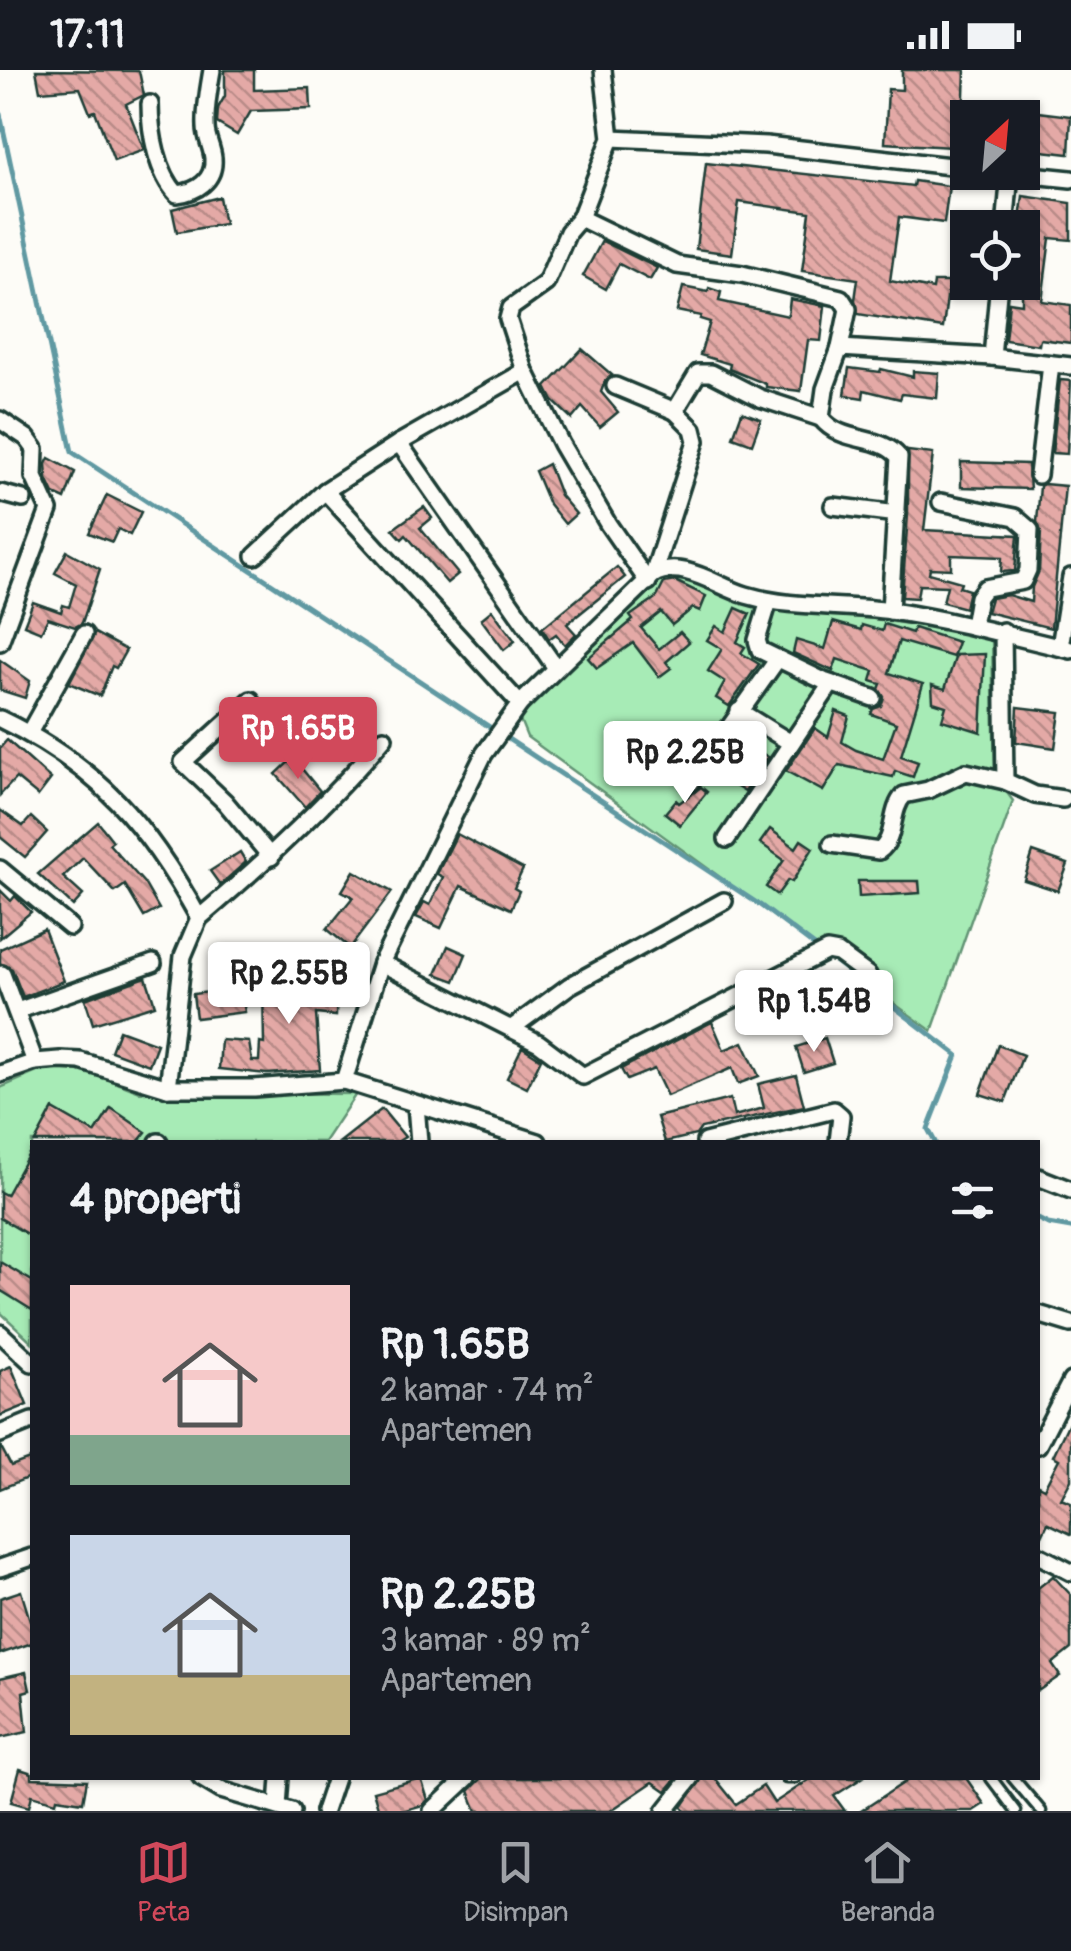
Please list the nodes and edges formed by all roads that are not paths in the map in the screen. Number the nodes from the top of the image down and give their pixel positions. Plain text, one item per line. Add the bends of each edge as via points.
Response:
1 (212, 70) edge
2 (603, 70) edge
3 (150, 104) dead end
4 (611, 138) junction
5 (950, 166) edge
6 (1040, 176) edge
7 (1071, 179) edge
8 (580, 218) junction
9 (997, 300) edge
10 (840, 348) junction
11 (992, 357) junction
12 (1051, 364) junction
13 (1071, 366) edge
14 (525, 371) junction
15 (615, 386) dead end
16 (676, 411) junction
17 (822, 418) junction
18 (0, 420) edge
19 (399, 442) junction
20 (1038, 475) dead end
21 (325, 492) junction
22 (0, 494) edge
23 (23, 499) dead end
24 (941, 502) dead end
25 (833, 506) dead end
26 (898, 514) junction
27 (255, 556) dead end
28 (1071, 576) edge
29 (650, 578) junction
30 (769, 601) junction
31 (890, 611) junction
32 (974, 626) junction
33 (1003, 631) junction
34 (84, 634) dead end
35 (0, 642) edge
36 (1066, 648) edge
37 (777, 660) junction
38 (556, 668) junction
39 (831, 684) junction
40 (873, 698) dead end
41 (251, 700) dead end
42 (520, 704) junction
43 (739, 711) junction
44 (0, 719) edge
45 (28, 733) junction
46 (384, 738) dead end
47 (791, 743) junction
48 (1006, 781) junction
49 (690, 784) dead end
50 (1063, 800) dead end
51 (728, 839) dead end
52 (832, 844) dead end
53 (271, 857) junction
54 (0, 868) edge
55 (724, 901) dead end
56 (199, 918) junction
57 (70, 927) dead end
58 (153, 963) dead end
59 (381, 963) junction
60 (2, 974) edge
61 (868, 975) dead end
62 (18, 1010) junction
63 (512, 1028) junction
64 (36, 1062) junction
65 (0, 1074) edge
66 (344, 1081) junction
67 (168, 1088) junction
68 (416, 1105) junction
69 (419, 1140) edge
70 (531, 1140) edge
71 (713, 1140) edge
72 (838, 1140) edge
73 (1040, 1178) edge
74 (1071, 1190) edge
75 (1040, 1315) edge
76 (1071, 1324) edge
77 (0, 1333) edge
78 (30, 1356) edge
79 (1071, 1381) edge
80 (30, 1422) edge
81 (0, 1434) edge
82 (1040, 1441) edge
83 (1040, 1556) edge
84 (30, 1558) edge
85 (0, 1568) edge
86 (1071, 1572) edge
87 (204, 1780) edge
88 (280, 1780) edge
89 (334, 1780) edge
90 (465, 1780) edge
91 (689, 1780) edge
92 (993, 1780) edge
93 (1015, 1780) edge
94 (285, 1808) edge
95 (324, 1811) edge
96 (432, 1811) edge
97 (664, 1811) edge
98 (1016, 1811) edge
99 (1041, 1811) edge

1 - 3 street via 206,124 214,160 205,183 191,192 177,194 169,185
2 - 4 street
4 - 5 street via 766,145
4 - 8 street
6 - 7 street
8 - 10 street via 677,264 841,298 848,309
8 - 14 street via 546,283 509,313
9 - 11 street
10 - 11 street
10 - 17 street
11 - 12 street
12 - 13 street
12 - 20 street
14 - 19 street
14 - 29 street via 579,476
15 - 16 street
16 - 17 street via 692,379 704,372
16 - 29 street via 696,441
17 - 26 street via 838,433 899,456
18 - 35 street via 36,449 34,478 48,502
19 - 21 street
19 - 38 street
21 - 27 street
21 - 42 street
22 - 23 street
24 - 32 street via 1015,517 1030,530 1024,581 985,588
25 - 26 street
26 - 31 street
28 - 36 street
29 - 30 street via 678,569
29 - 38 street
30 - 31 street
30 - 37 street via 757,645
31 - 32 street
32 - 33 street
33 - 36 street
33 - 48 street
34 - 45 street
37 - 39 street
37 - 43 street
38 - 42 street
39 - 40 street
39 - 47 street
41 - 53 street via 183,762
42 - 59 street via 493,740
43 - 47 street
43 - 49 street
44 - 45 street
45 - 56 street via 120,801
46 - 53 street
47 - 51 street
48 - 50 street
48 - 52 street via 966,772 904,795 889,842 879,850
53 - 56 street
54 - 57 street
55 - 63 street via 569,986
56 - 67 street via 183,956
58 - 62 street
59 - 63 street
59 - 66 street
60 - 62 street
61 - 63 street via 838,953 823,954 584,1076
62 - 64 street
64 - 65 street
64 - 67 street via 80,1061
66 - 67 street
66 - 68 street
68 - 69 street
68 - 70 street
71 - 72 street via 834,1110 841,1116
73 - 74 street
75 - 76 street
77 - 78 street
79 - 82 street
80 - 81 street
83 - 86 street
84 - 85 street
87 - 94 street
88 - 94 street
89 - 95 street
90 - 96 street
91 - 97 street
92 - 98 lane
93 - 99 lane

